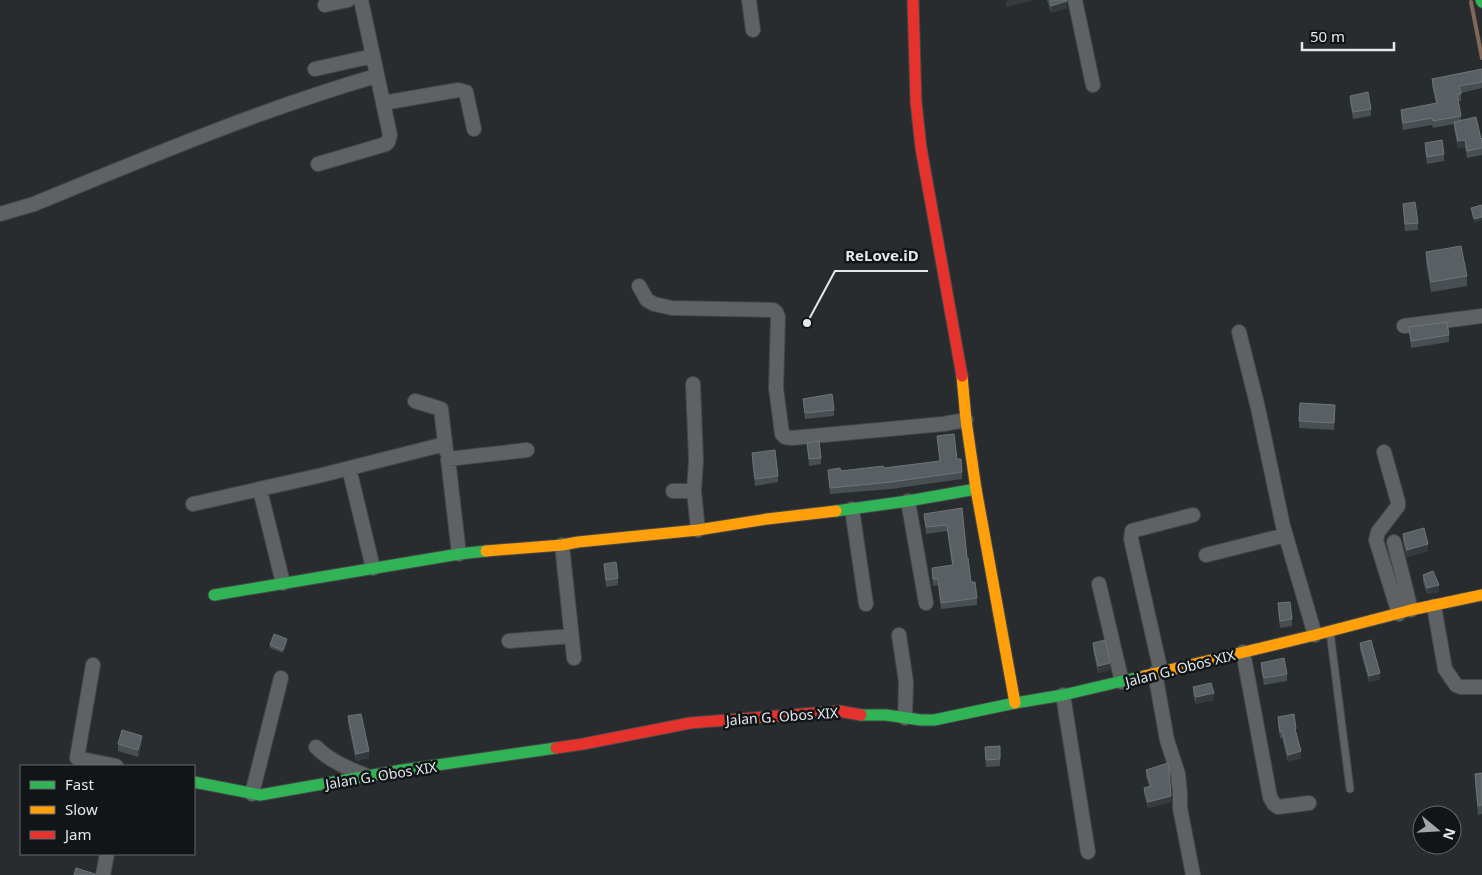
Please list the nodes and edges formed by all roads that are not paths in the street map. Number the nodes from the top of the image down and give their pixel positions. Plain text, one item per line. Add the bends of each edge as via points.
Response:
1 (348, 0) edge
2 (361, 0) edge
3 (749, 0) edge
4 (913, 0) edge
5 (1075, 0) edge
6 (325, 5) dead end
7 (753, 30) dead end
8 (373, 56) junction
9 (315, 69) dead end
10 (376, 76) junction
11 (1093, 85) dead end
12 (383, 103) junction
13 (474, 129) dead end
14 (318, 164) dead end
15 (0, 214) edge
16 (639, 286) dead end
17 (1482, 316) edge
18 (1404, 326) dead end
19 (1239, 332) dead end
20 (693, 384) dead end
21 (415, 401) dead end
22 (966, 420) junction
23 (445, 444) junction
24 (527, 450) dead end
25 (1384, 452) dead end
26 (448, 459) junction
27 (349, 468) junction
28 (976, 489) junction
29 (260, 490) junction
30 (674, 491) dead end
31 (694, 491) junction
32 (908, 502) junction
33 (193, 504) dead end
34 (852, 509) junction
35 (1193, 515) dead end
36 (698, 530) junction
37 (1286, 535) junction
38 (1394, 542) dead end
39 (562, 546) junction
40 (459, 554) junction
41 (1206, 555) dead end
42 (373, 568) junction
43 (283, 583) junction
44 (1099, 584) dead end
45 (214, 595) dead end
46 (1482, 595) edge
47 (866, 604) dead end
48 (926, 604) dead end
49 (1434, 606) junction
50 (1405, 612) junction
51 (1330, 631) junction
52 (1316, 635) junction
53 (571, 636) junction
54 (899, 636) dead end
55 (509, 641) dead end
56 (1243, 652) junction
57 (574, 658) dead end
58 (93, 666) dead end
59 (1158, 673) junction
60 (281, 678) dead end
61 (1122, 682) junction
62 (1482, 687) edge
63 (1064, 695) junction
64 (1015, 702) junction
65 (904, 718) junction
66 (316, 747) dead end
67 (111, 765) edge
68 (368, 776) junction
69 (195, 782) edge
70 (1350, 789) dead end
71 (252, 794) junction
72 (1309, 803) dead end
73 (1088, 852) dead end
74 (107, 855) edge
75 (103, 875) edge
76 (1193, 875) edge

1 - 6 street
2 - 8 street
3 - 7 street
4 - 22 street via 916,102 921,148 963,380
5 - 11 street
8 - 9 street
8 - 10 street
10 - 12 street
10 - 15 street via 232,125 34,204
12 - 13 street via 464,91
12 - 14 street via 390,135 386,144
16 - 22 street via 647,300 672,308 776,312 776,388 785,437 826,436
17 - 18 street
19 - 37 street
20 - 31 street
21 - 23 street via 441,410
22 - 28 street
23 - 26 street
23 - 27 street
24 - 26 street
25 - 50 street via 1398,506 1378,532 1376,540
26 - 40 street
27 - 29 street
27 - 42 street
28 - 32 street
28 - 64 street
29 - 33 street
29 - 43 street
30 - 31 street
31 - 36 street
32 - 34 street
32 - 48 street
34 - 36 street
34 - 47 street
35 - 59 street via 1135,530 1131,534
36 - 39 street
37 - 41 street
37 - 52 street
38 - 50 street
39 - 40 street
39 - 53 street
40 - 42 street
42 - 43 street
43 - 45 street
44 - 61 street
46 - 49 street, Jalan G. Obos XIX
49 - 50 street, Jalan G. Obos XIX
49 - 62 street via 1445,669 1456,685
50 - 51 street, Jalan G. Obos XIX
51 - 52 street, Jalan G. Obos XIX
51 - 70 lane
52 - 56 street, Jalan G. Obos XIX
53 - 55 street
53 - 57 street
54 - 65 street via 906,682
56 - 59 street, Jalan G. Obos XIX
56 - 72 street via 1270,797 1278,807
58 - 67 street via 76,758
59 - 61 street, Jalan G. Obos XIX
59 - 76 street via 1166,740 1178,774 1180,808
60 - 71 street
61 - 63 street, Jalan G. Obos XIX
63 - 64 street, Jalan G. Obos XIX
63 - 73 street
64 - 65 street, Jalan G. Obos XIX via 934,720
65 - 68 street, Jalan G. Obos XIX via 839,711 690,723 583,744
66 - 68 street via 335,762
68 - 71 street, Jalan G. Obos XIX
69 - 71 street, Jalan G. Obos XIX
74 - 75 street

